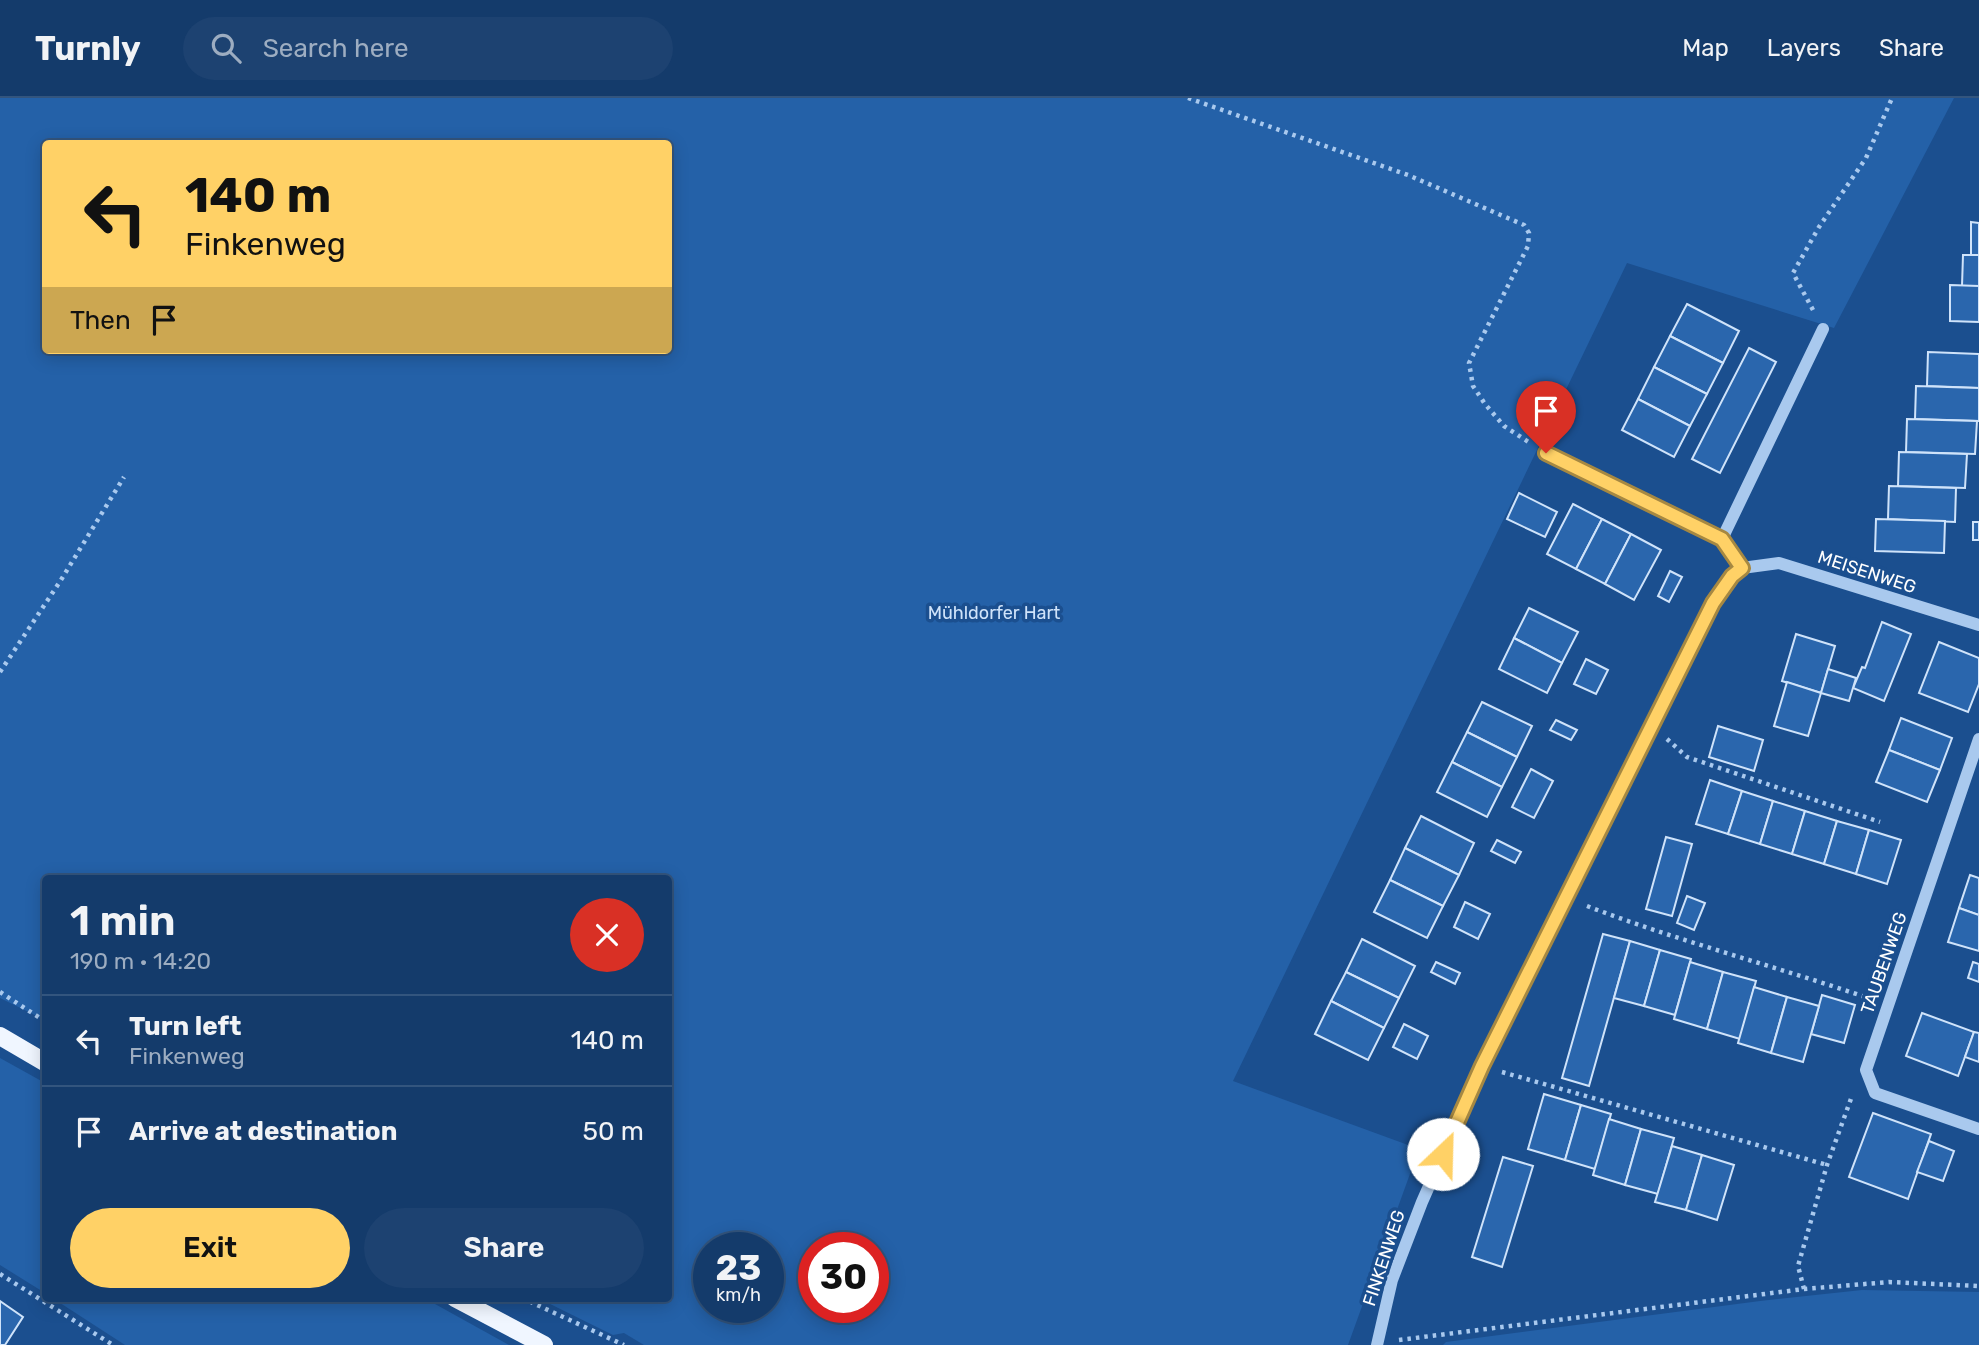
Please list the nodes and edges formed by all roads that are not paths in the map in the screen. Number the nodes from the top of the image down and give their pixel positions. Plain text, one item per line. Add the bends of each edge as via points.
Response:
1 (1823, 329) road end
2 (1546, 453) road end
3 (1722, 539) junction
4 (1742, 568) junction
5 (1979, 625) edge
6 (1979, 739) edge
7 (0, 1037) edge
8 (42, 1061) edge
9 (1979, 1129) edge
10 (463, 1302) edge
11 (1377, 1344) edge
12 (544, 1345) edge

1 - 3 street
2 - 3 street
3 - 4 street
4 - 5 street, MEISENWEG via 1779,563
4 - 11 street, FINKENWEG via 1713,603 1482,1066 1392,1280
6 - 9 street, TAUBENWEG via 1866,1070 1875,1093
7 - 8 main road
10 - 12 main road

